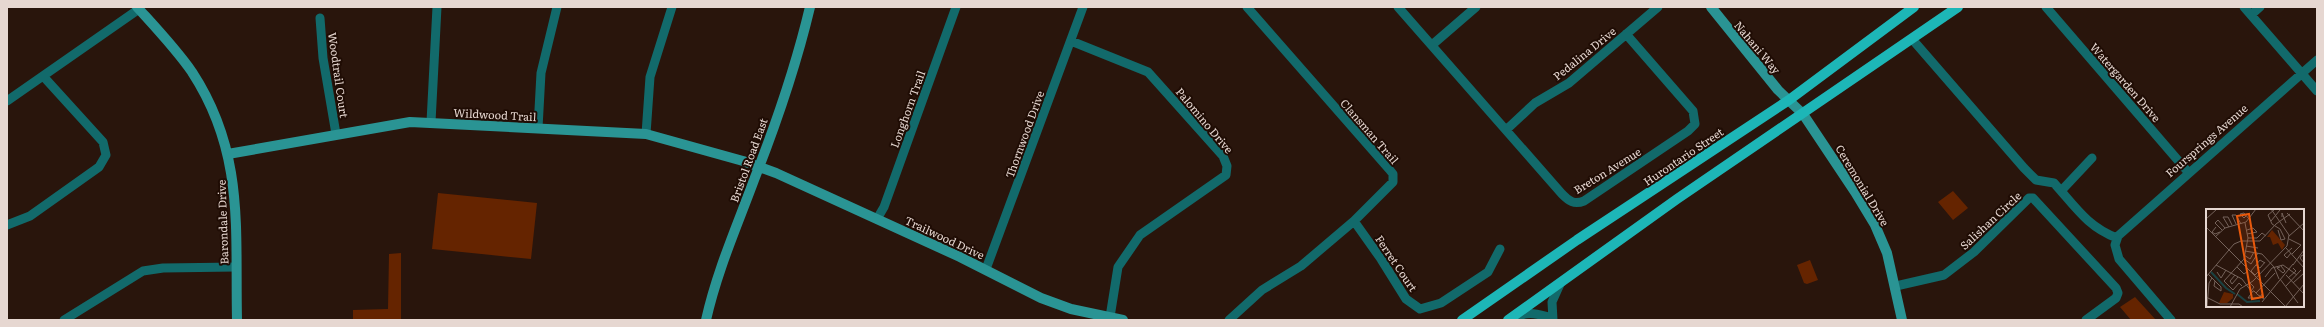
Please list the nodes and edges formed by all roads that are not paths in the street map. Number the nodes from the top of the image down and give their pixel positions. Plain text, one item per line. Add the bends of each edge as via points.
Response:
1 (437, 7) edge
2 (557, 7) edge
3 (672, 7) edge
4 (810, 7) edge
5 (956, 7) edge
6 (1084, 7) edge
7 (1247, 7) edge
8 (1398, 7) edge
9 (1476, 7) edge
10 (1658, 7) edge
11 (1711, 7) edge
12 (1914, 7) edge
13 (1958, 7) edge
14 (2046, 7) edge
15 (2260, 7) edge
16 (138, 8) edge
17 (2250, 10) edge
18 (320, 18) dead end
19 (1626, 34) junction
20 (1912, 39) junction
21 (1071, 41) junction
22 (1432, 45) junction
23 (2317, 60) edge
24 (2302, 74) junction
25 (43, 76) junction
26 (2317, 91) edge
27 (1789, 100) junction
28 (7, 101) edge
29 (1803, 114) junction
30 (431, 122) junction
31 (538, 128) junction
32 (1506, 130) junction
33 (336, 134) junction
34 (646, 134) junction
35 (228, 154) junction
36 (2092, 158) dead end
37 (759, 167) junction
38 (2188, 172) junction
39 (2061, 191) junction
40 (878, 219) junction
41 (1354, 221) junction
42 (7, 225) edge
43 (2116, 240) junction
44 (1500, 249) dead end
45 (236, 267) junction
46 (986, 269) junction
47 (1562, 281) junction
48 (1896, 286) junction
49 (1110, 317) junction
50 (1553, 319) edge
51 (64, 320) edge
52 (237, 320) edge
53 (706, 320) edge
54 (1123, 320) edge
55 (1229, 320) edge
56 (1462, 320) edge
57 (1508, 320) edge
58 (1902, 320) edge
59 (2086, 320) edge
60 (2171, 320) edge

1 - 30 street
2 - 31 street via 541,73
3 - 34 street via 650,77
4 - 37 street, Bristol Road East via 793,70
5 - 40 street, Longhorn Trail
6 - 21 street, Thornwood Drive
7 - 41 street, Clansman Trail via 1393,174 1393,182
8 - 22 street, Breton Avenue
9 - 22 street
10 - 19 street, Pedalina Drive
11 - 27 street, Nahani Way via 1745,51
12 - 27 main road, Hurontario Street
13 - 20 main road
14 - 38 street, Watergarden Drive
15 - 17 street
16 - 25 street
16 - 35 street, Barondale Drive via 192,72 217,120
17 - 24 street
18 - 33 street, Woodtrail Court via 323,58
19 - 32 street, Pedalina Drive via 1569,83 1535,103
19 - 32 street, Breton Avenue via 1693,111 1695,120 1691,129 1584,201 1576,203 1567,199
20 - 29 main road
20 - 39 street via 2024,168 2036,180 2054,183
21 - 46 street, Thornwood Drive
21 - 49 street, Palomino Drive via 1148,72 1222,156 1227,166 1226,175 1140,235 1118,268
22 - 32 street, Breton Avenue
23 - 24 street, Foursprings Avenue
24 - 26 street
24 - 38 street, Foursprings Avenue
25 - 28 street
25 - 42 street via 103,142 106,155 99,167 30,216
27 - 29 street, Nahani Way
27 - 56 main road, Hurontario Street via 1577,240
29 - 47 main road
29 - 48 street, Ceremonial Drive via 1875,225 1887,253
30 - 31 street, Wildwood Trail
30 - 33 street, Wildwood Trail via 410,122
31 - 34 street, Wildwood Trail
33 - 35 street, Wildwood Trail
34 - 37 street, Wildwood Trail
35 - 45 street, Barondale Drive via 236,213
36 - 39 street
37 - 40 street, Trailwood Drive
37 - 53 street, Bristol Road East via 719,273
38 - 43 street, Foursprings Avenue via 2124,229
39 - 43 street via 2091,224
40 - 46 street, Trailwood Drive
41 - 44 street, Ferret Court via 1406,299 1420,309 1441,302 1488,272
41 - 55 street, Clansman Trail via 1301,266 1262,290
43 - 60 street via 2119,259
45 - 51 street via 163,268 142,271
45 - 52 street, Barondale Drive
46 - 49 street, Trailwood Drive via 1041,298 1071,309
47 - 50 street via 1555,293
47 - 57 main road
48 - 58 street, Ceremonial Drive
48 - 59 street, Salishan Circle via 1944,274 1974,252 2029,198 2033,198 2116,288 2116,298
49 - 54 street, Trailwood Drive
50 - 57 street via 1523,313

